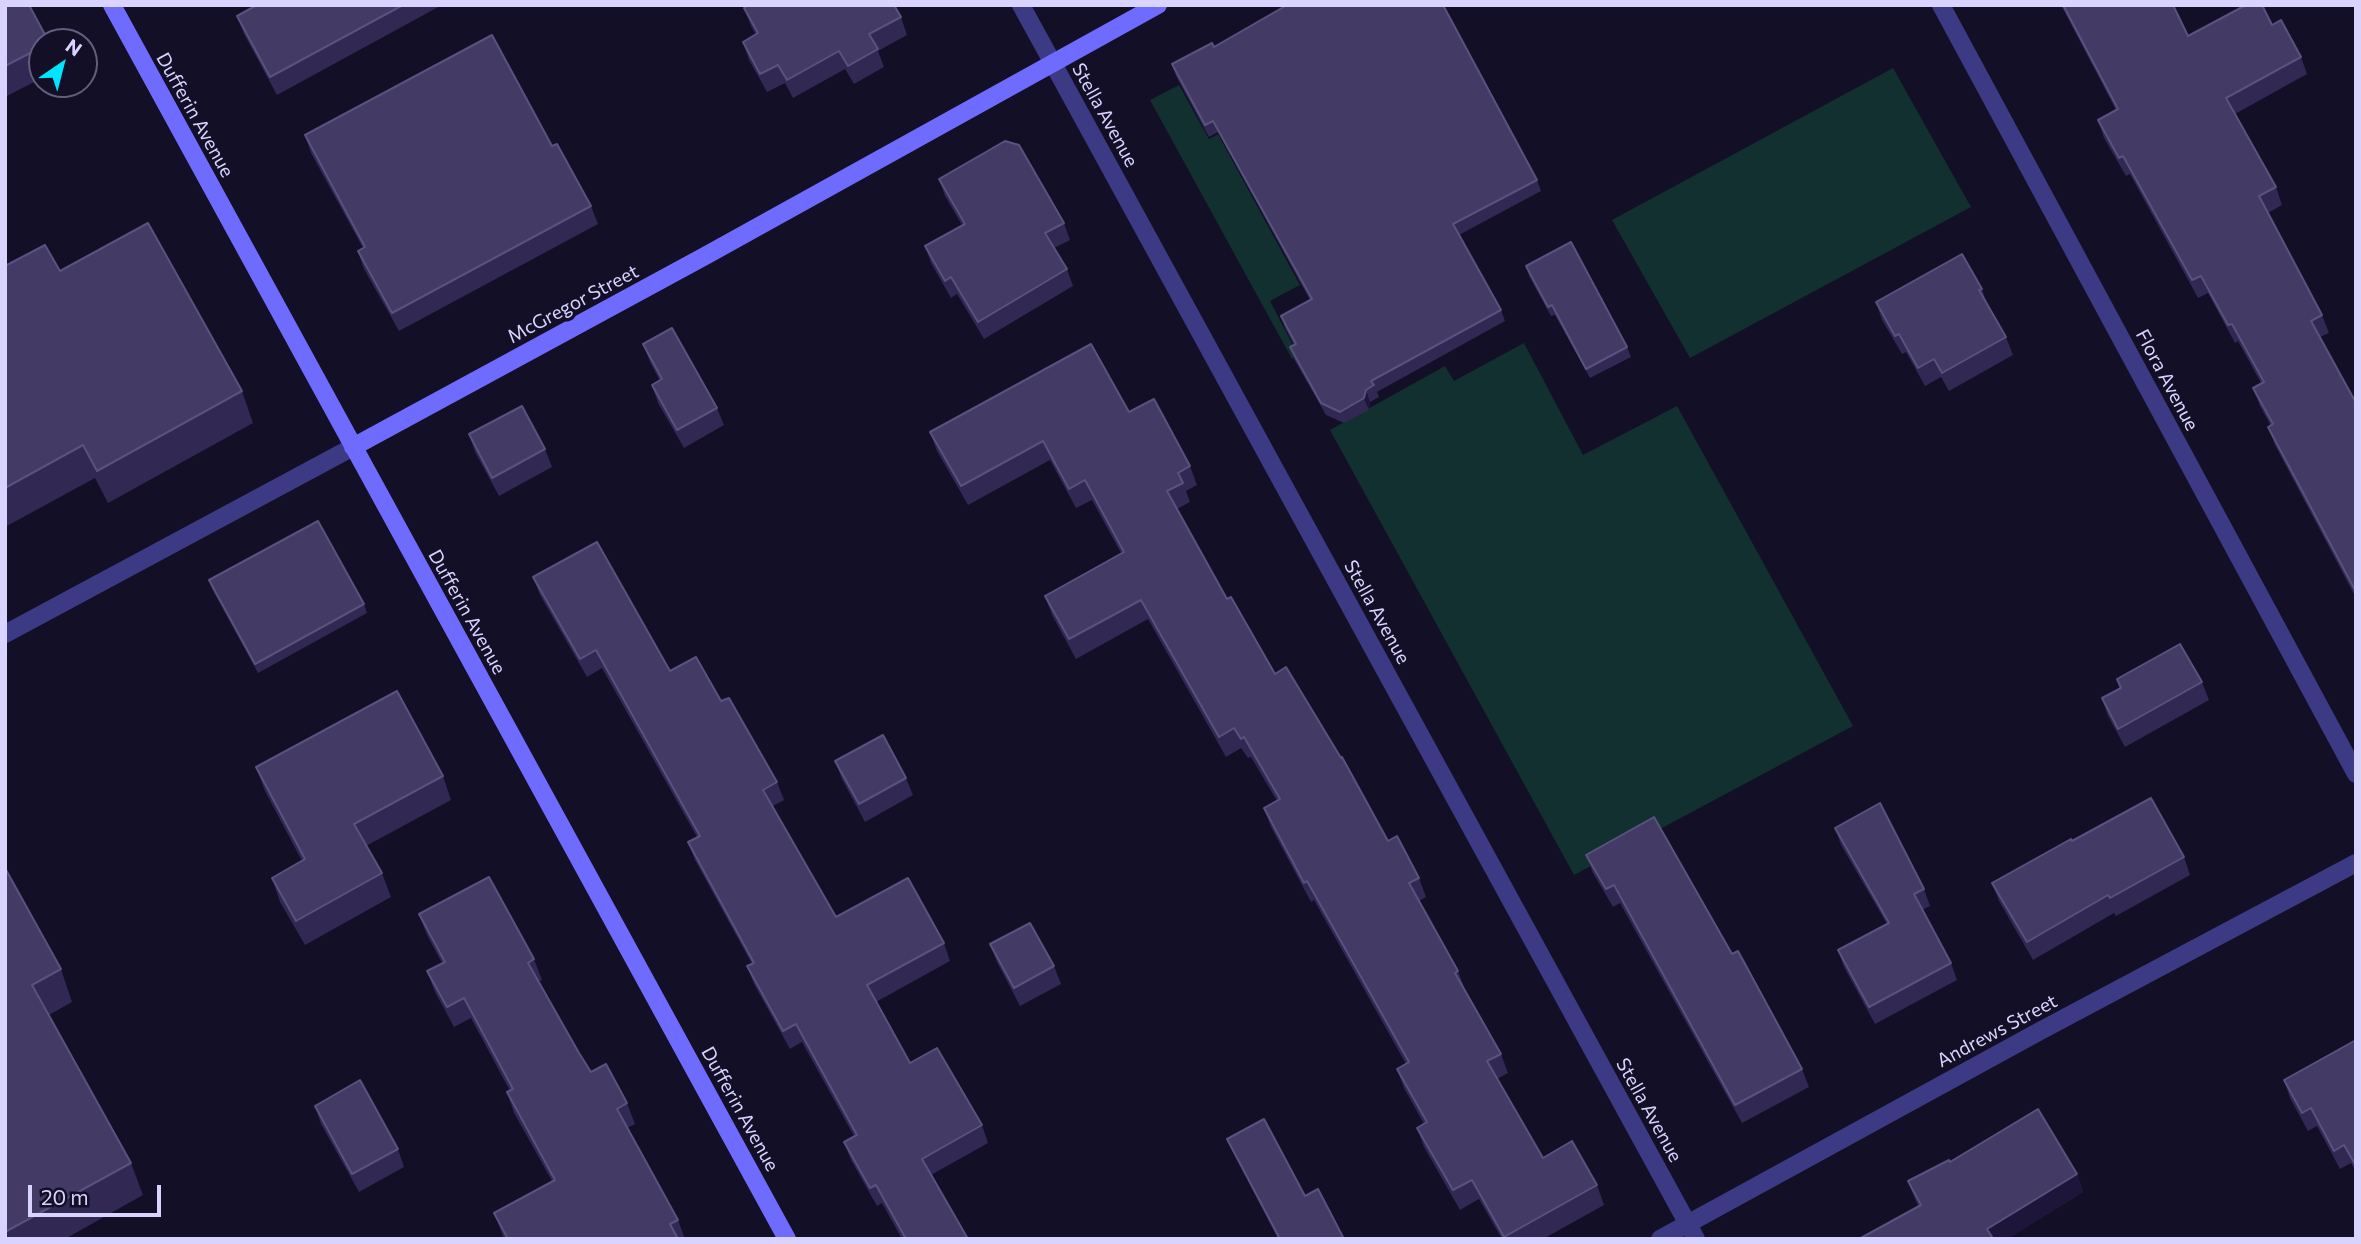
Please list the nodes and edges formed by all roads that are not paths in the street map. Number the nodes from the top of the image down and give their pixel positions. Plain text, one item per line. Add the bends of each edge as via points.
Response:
1 (112, 5) edge
2 (1021, 5) edge
3 (1158, 5) edge
4 (1941, 5) edge
5 (1053, 63) junction
6 (353, 447) junction
7 (5, 635) edge
8 (2356, 774) edge
9 (2356, 863) edge
10 (1692, 1231) edge
11 (787, 1239) edge
12 (1660, 1239) edge

1 - 6 main road, Dufferin Avenue
2 - 5 street, Stella Avenue
3 - 5 main road, McGregor Street
4 - 8 street, Flora Avenue
5 - 6 main road, McGregor Street
5 - 10 street, Stella Avenue
6 - 7 street, McGregor Street
6 - 11 main road, Dufferin Avenue
9 - 10 street, Andrews Street via 2052,1025
10 - 12 street, Andrews Street

